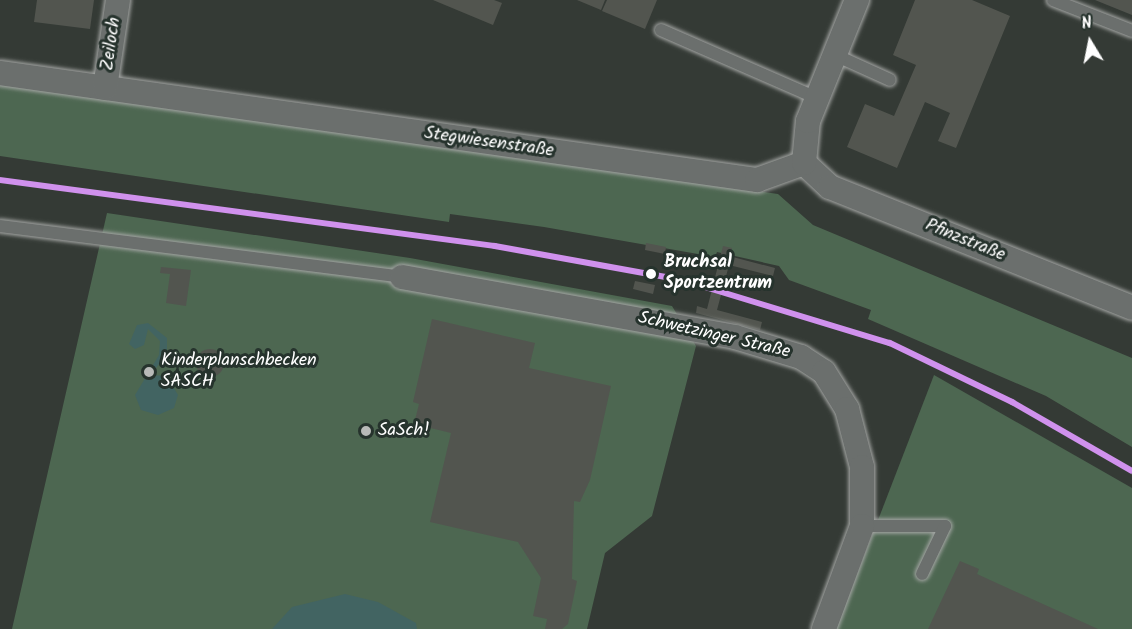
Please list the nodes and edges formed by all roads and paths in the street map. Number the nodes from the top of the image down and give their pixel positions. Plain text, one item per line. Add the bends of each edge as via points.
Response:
1 (118, 0) edge
2 (857, 0) edge
3 (1053, 0) edge
4 (661, 30) dead end
5 (1132, 31) edge
6 (835, 55) junction
7 (0, 72) edge
8 (890, 80) dead end
9 (105, 88) junction
10 (818, 98) junction
11 (804, 163) junction
12 (0, 229) edge
13 (402, 277) joint
14 (1132, 308) edge
15 (862, 526) junction
16 (922, 574) dead end
17 (824, 629) edge

1 - 9 street, Zeiloch
2 - 6 street
3 - 5 lane
4 - 10 lane
6 - 8 lane
6 - 10 street
7 - 9 street, Stegwiesenstraße
9 - 11 street, Stegwiesenstraße via 757,180
10 - 11 street via 808,121
11 - 14 street, Pfinzstraße via 830,187
12 - 13 lane
13 - 15 street, Schwetzinger Straße via 678,326 801,357 824,372 847,409 862,467
15 - 16 lane via 945,526
15 - 17 street, Schwetzinger Straße

